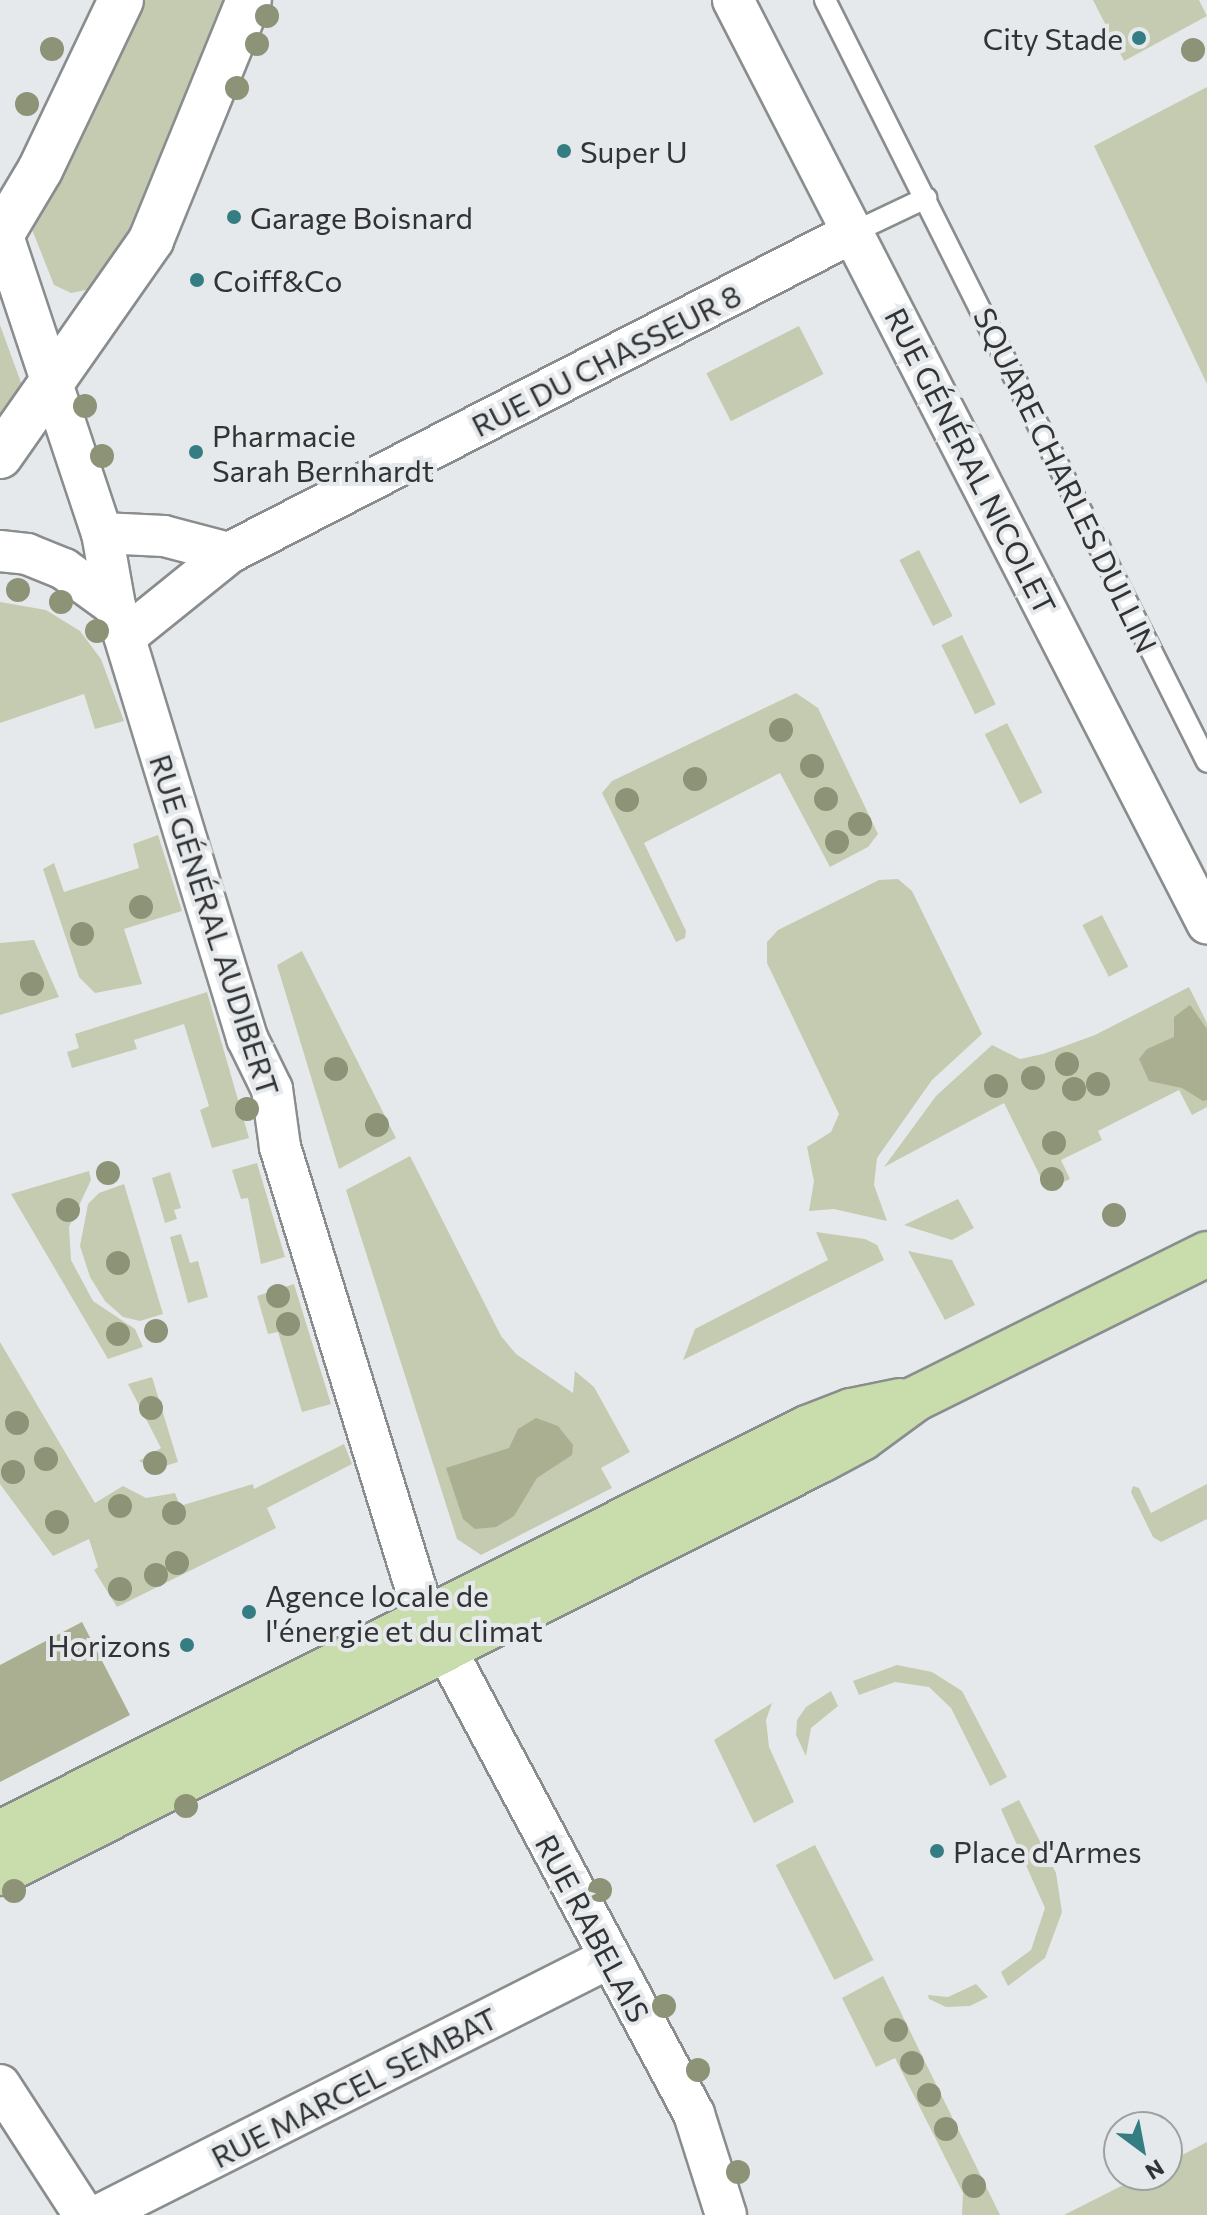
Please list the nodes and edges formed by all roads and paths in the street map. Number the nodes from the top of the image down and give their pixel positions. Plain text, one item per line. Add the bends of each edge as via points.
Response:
1 (121, 0) edge
2 (249, 0) edge
3 (733, 0) edge
4 (825, 0) edge
5 (926, 198) junction
6 (854, 232) junction
7 (1, 235) edge
8 (54, 382) junction
9 (0, 456) edge
10 (102, 533) junction
11 (0, 551) edge
12 (229, 553) junction
13 (120, 621) junction
14 (1207, 762) edge
15 (1207, 923) edge
16 (1203, 1253) edge
17 (435, 1633) junction
18 (0, 1833) edge
19 (0, 1873) edge
20 (609, 1958) junction
21 (0, 2085) edge
22 (84, 2215) edge
23 (99, 2215) edge
24 (726, 2215) edge

1 - 7 main road via 40,170
2 - 8 main road via 151,240
3 - 6 street, RUE GÉNÉRAL NICOLET
4 - 5 lane, SQUARE CHARLES DULLIN
5 - 6 lane
5 - 14 lane, SQUARE CHARLES DULLIN
6 - 12 street, RUE DU CHASSEUR 8
6 - 15 street, RUE GÉNÉRAL NICOLET
7 - 8 street, RUE GÉNÉRAL AUDIBERT
8 - 9 main road
8 - 10 street, RUE GÉNÉRAL AUDIBERT
10 - 12 street via 164,536
10 - 13 street, RUE GÉNÉRAL AUDIBERT
11 - 13 street via 27,554 64,569
12 - 13 street, RUE DU CHASSEUR 8
13 - 17 street, RUE GÉNÉRAL AUDIBERT via 247,1038 272,1089 280,1147
16 - 17 main road via 915,1399 851,1411 807,1428
17 - 18 main road
17 - 19 main road
17 - 20 street, RUE RABELAIS
20 - 23 street, RUE MARCEL SEMBAT
20 - 24 street, RUE RABELAIS via 694,2114
21 - 22 street

